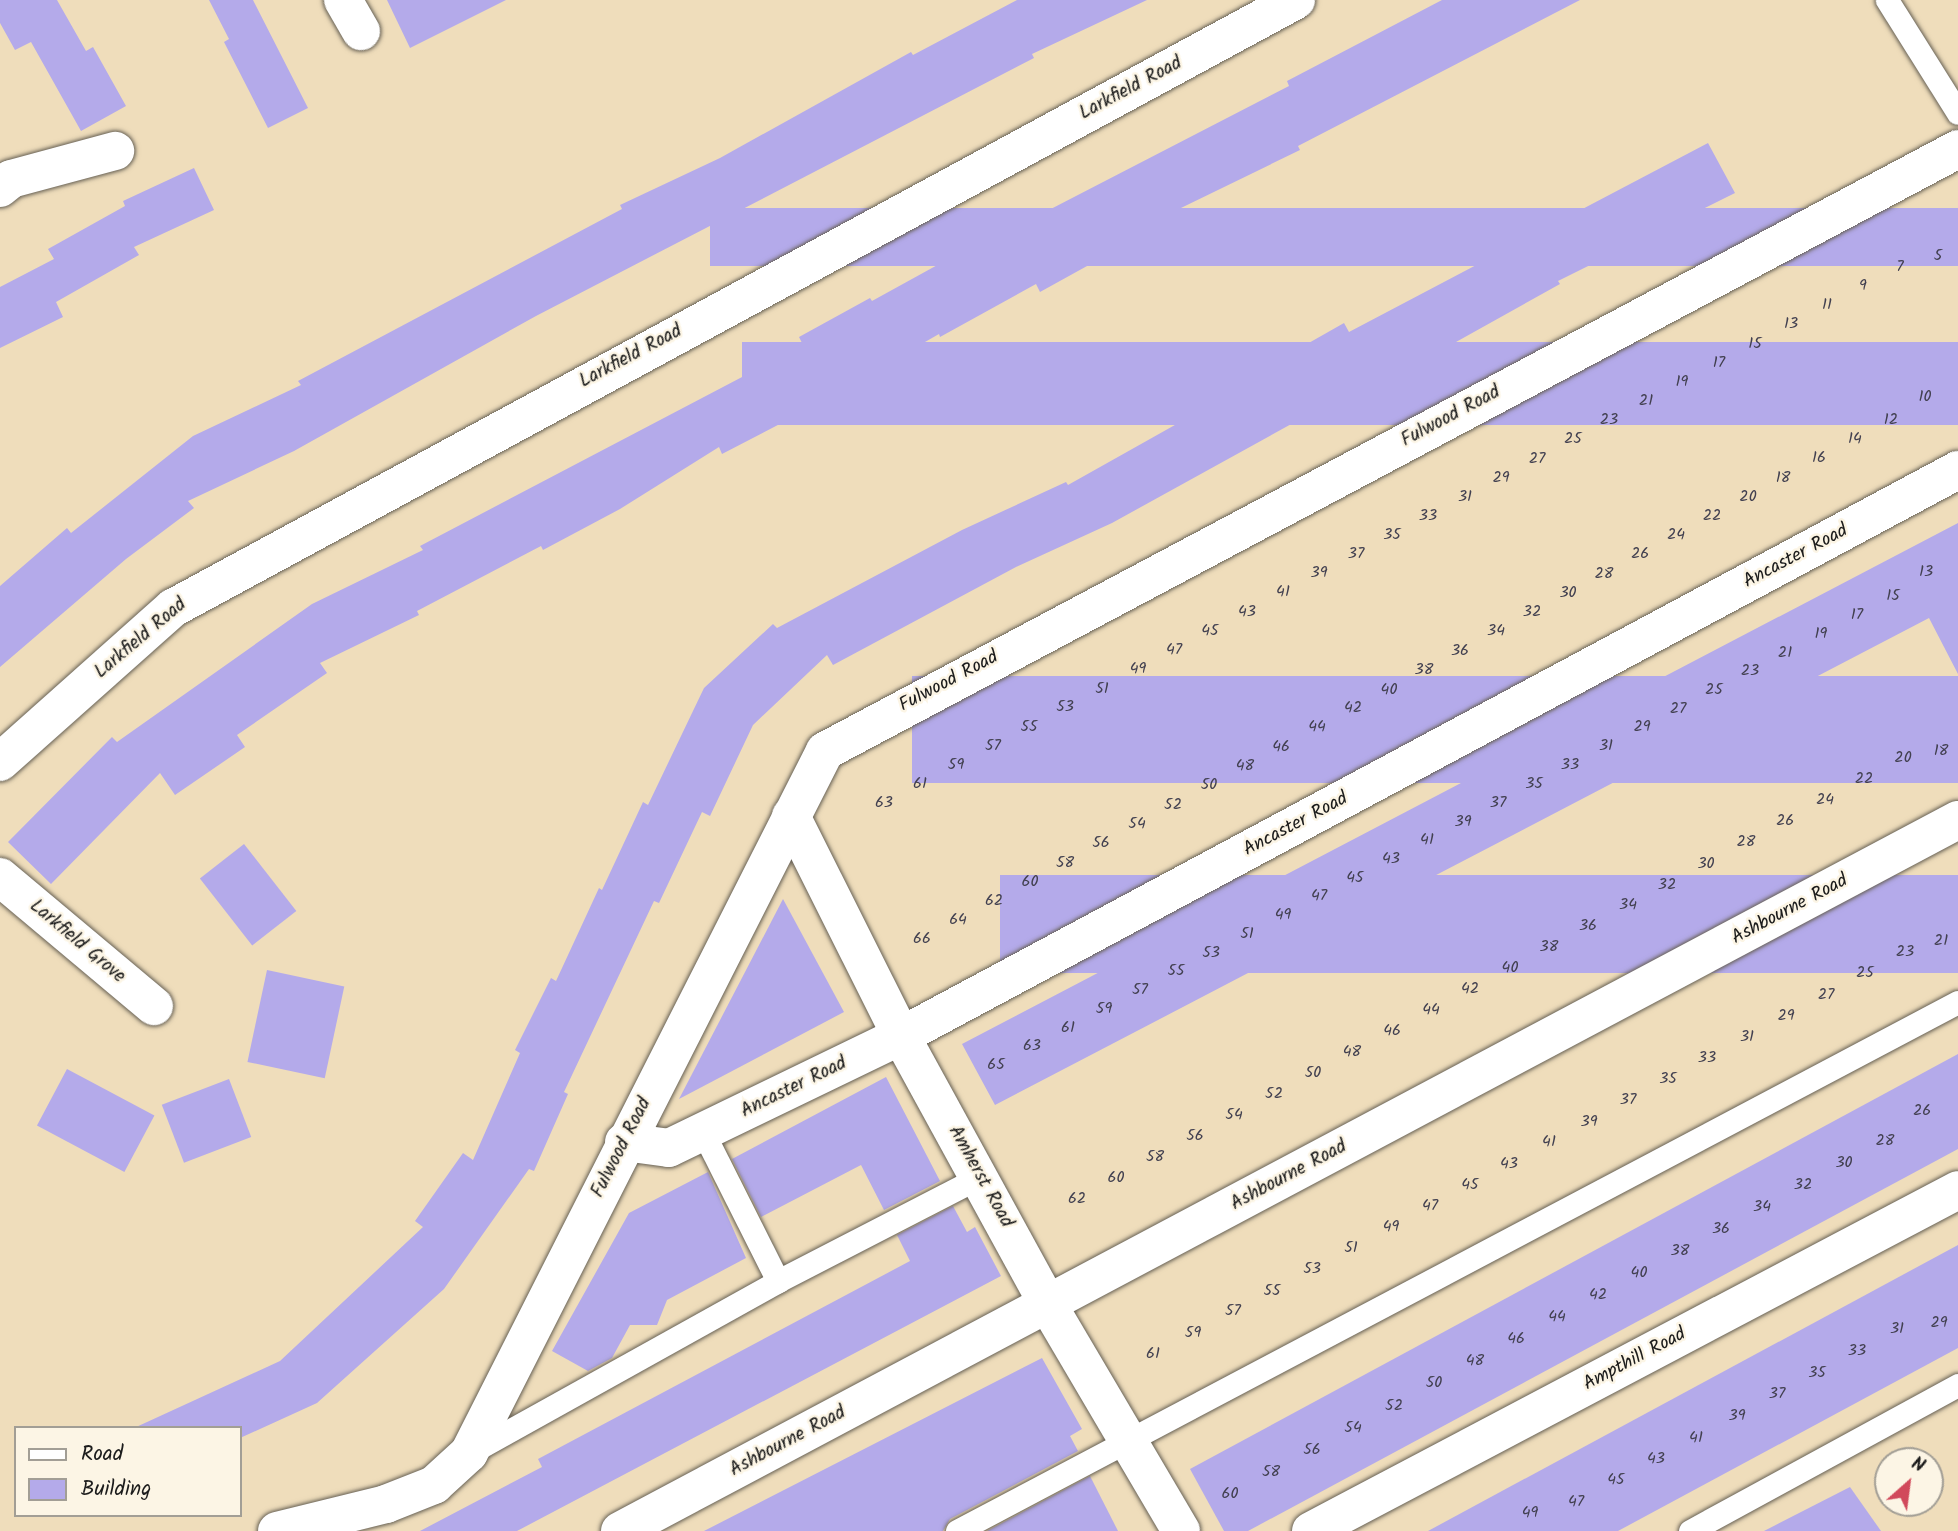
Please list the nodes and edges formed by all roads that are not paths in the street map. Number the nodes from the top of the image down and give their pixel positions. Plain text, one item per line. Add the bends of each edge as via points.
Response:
1 (1296, 0) edge
2 (1887, 0) edge
3 (1958, 113) edge
4 (1958, 149) edge
5 (115, 151) dead end
6 (4, 174) edge
7 (1958, 470) edge
8 (0, 762) edge
9 (791, 816) junction
10 (1958, 820) edge
11 (0, 877) edge
12 (1958, 1002) edge
13 (154, 1006) dead end
14 (901, 1036) junction
15 (703, 1132) junction
16 (624, 1142) junction
17 (981, 1176) junction
18 (1958, 1190) edge
19 (778, 1281) junction
20 (1048, 1305) junction
21 (1958, 1385) edge
22 (1131, 1439) junction
23 (469, 1453) junction
24 (277, 1531) edge
25 (620, 1531) edge
26 (957, 1531) edge
27 (1181, 1531) edge
28 (1311, 1531) edge
29 (1690, 1531) edge

1 - 8 street, Larkfield Road via 173,608
2 - 3 lane
4 - 9 street, Fulwood Road via 880,718 825,751
5 - 6 street
7 - 14 street, Ancaster Road
9 - 14 street, Amherst Road
9 - 16 street, Fulwood Road
10 - 20 street, Ashbourne Road
11 - 13 street, Larkfield Grove
12 - 22 lane
14 - 15 street, Ancaster Road
14 - 17 street, Amherst Road
15 - 16 street, Ancaster Road via 669,1148
15 - 19 lane
16 - 23 street, Fulwood Road
17 - 19 lane
17 - 20 street, Amherst Road
18 - 28 street, Ampthill Road
19 - 23 lane
20 - 22 street, Amherst Road
20 - 25 street, Ashbourne Road
21 - 29 lane
22 - 26 lane
22 - 27 street, Amherst Road
23 - 24 street, Fulwood Road via 434,1485 386,1504

